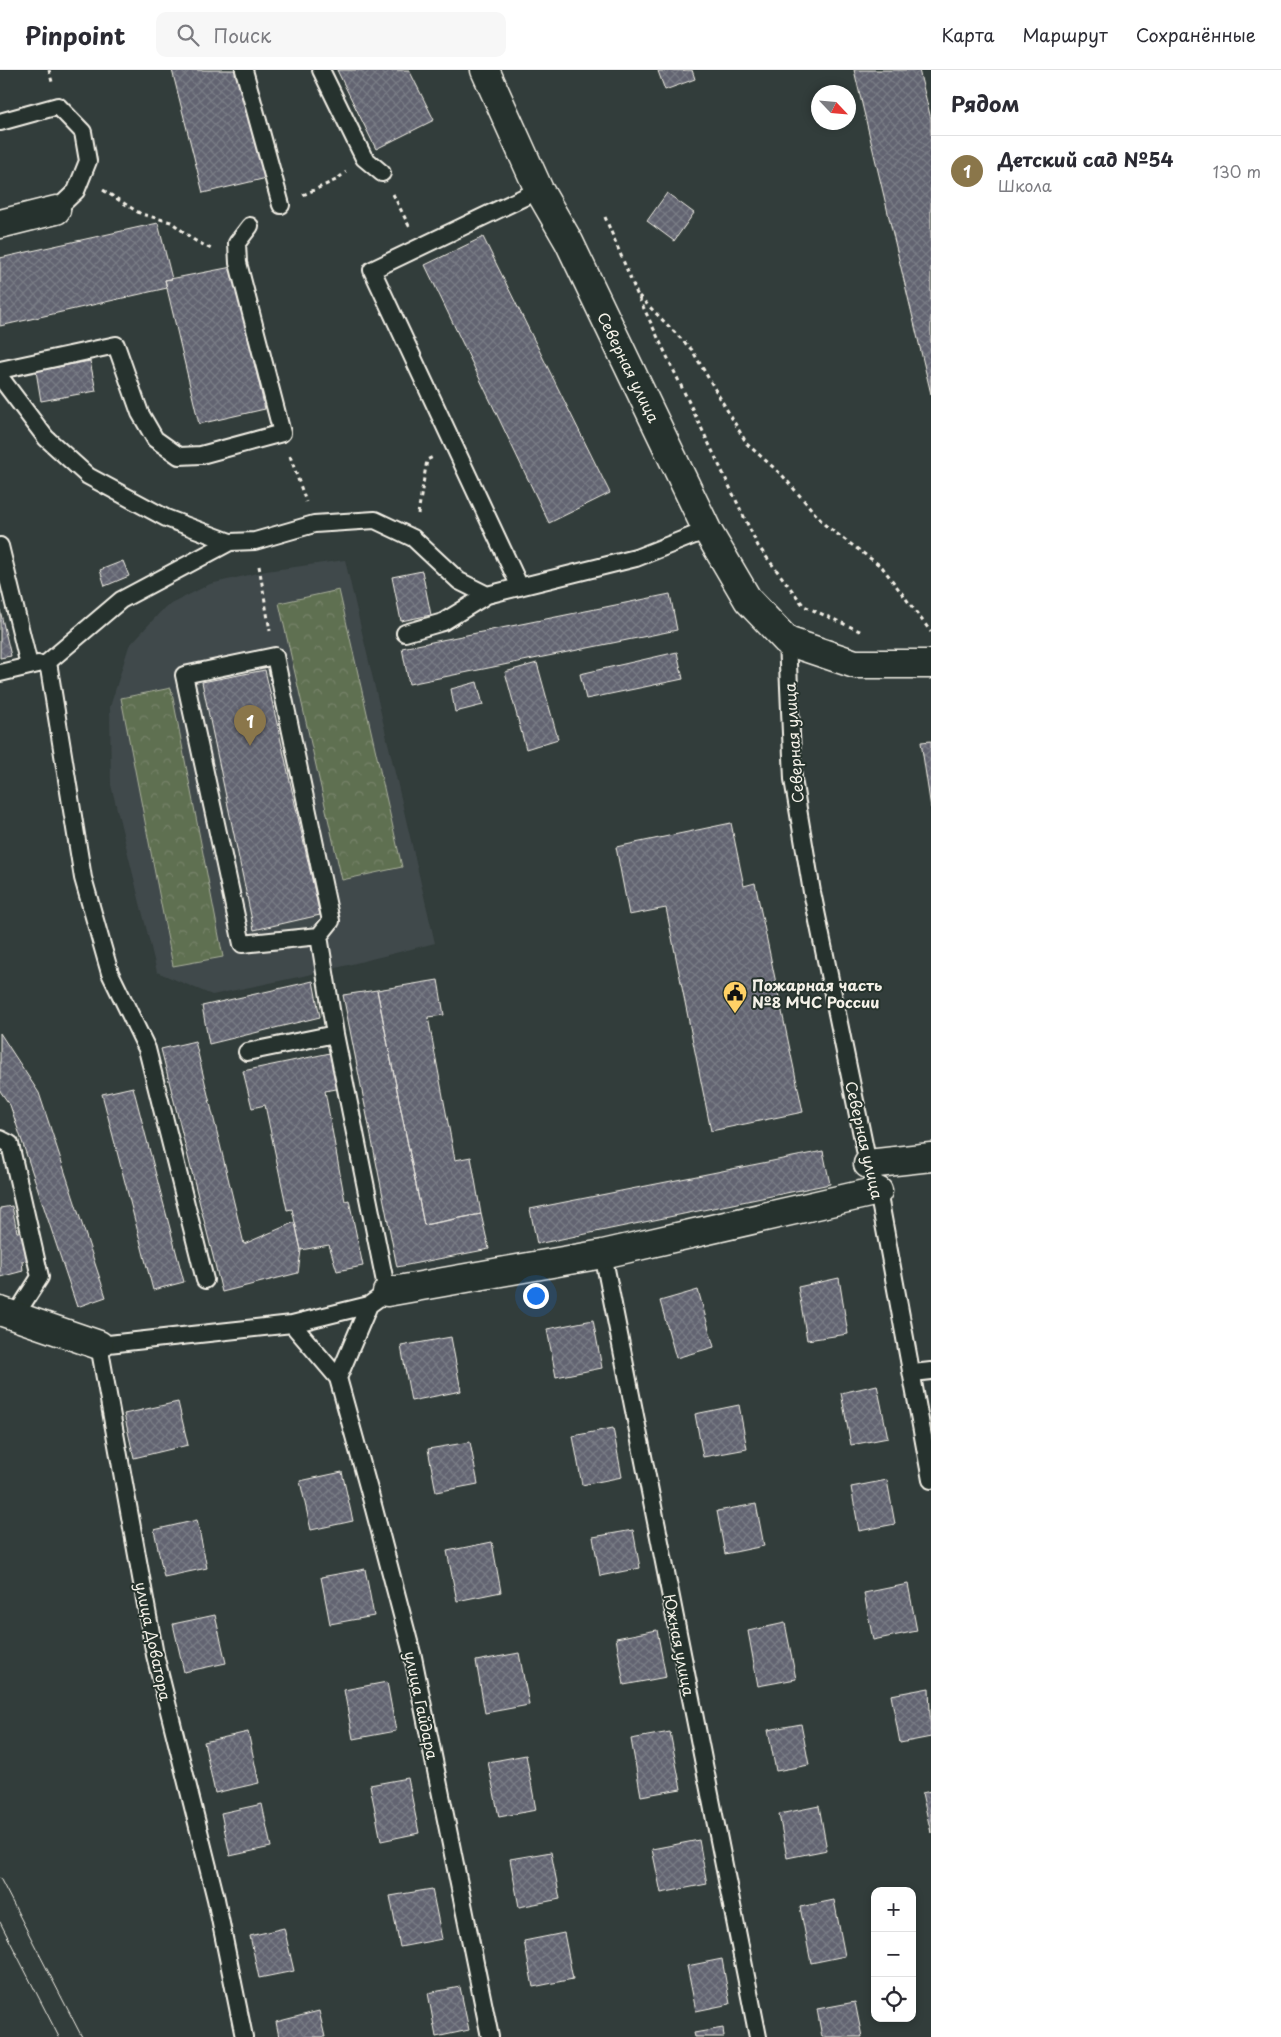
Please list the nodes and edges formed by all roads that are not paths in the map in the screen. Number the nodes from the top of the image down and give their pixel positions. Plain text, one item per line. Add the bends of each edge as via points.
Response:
1 (244, 70) edge
2 (321, 70) edge
3 (484, 70) edge
4 (0, 122) edge
5 (382, 173) road end
6 (539, 190) junction
7 (280, 205) road end
8 (56, 210) joint
9 (0, 224) edge
10 (250, 226) dead end
11 (0, 370) edge
12 (0, 377) edge
13 (707, 530) junction
14 (230, 542) junction
15 (0, 546) edge
16 (520, 587) junction
17 (487, 595) junction
18 (405, 633) dead end
19 (787, 641) junction
20 (48, 662) junction
21 (931, 664) edge
22 (29, 666) junction
23 (0, 673) edge
24 (319, 936) junction
25 (336, 1034) junction
26 (247, 1052) dead end
27 (0, 1139) edge
28 (931, 1157) edge
29 (868, 1164) junction
30 (878, 1191) junction
31 (603, 1254) junction
32 (205, 1280) dead end
33 (378, 1298) junction
34 (7, 1314) edge
35 (292, 1324) junction
36 (99, 1344) junction
37 (931, 1371) edge
38 (912, 1373) junction
39 (338, 1378) junction
40 (931, 1480) edge
41 (244, 2037) edge
42 (490, 2037) edge
43 (758, 2037) edge

1 - 7 lane
2 - 5 lane via 364,158
3 - 6 main road, Северная улица
4 - 8 lane via 58,106 83,132 88,161 76,191
6 - 13 main road, Северная улица via 569,242
6 - 16 lane via 372,270
8 - 9 main road
10 - 11 lane via 237,243 238,263 282,433 202,454 179,456 155,439 147,426 116,345
12 - 14 lane via 46,438 88,476 166,518
13 - 16 lane via 636,558
13 - 19 main road, Северная улица via 748,600
14 - 17 lane via 255,541 314,524 375,520 413,538 460,581
14 - 20 lane via 121,600
15 - 22 lane
16 - 17 lane
17 - 18 lane via 443,622
19 - 21 main road via 855,664
19 - 29 lane, Северная улица via 793,779 812,892
20 - 22 lane
20 - 32 lane via 83,878 110,972 148,1049
22 - 23 lane
24 - 24 lane via 331,921 275,656 184,675 242,944
24 - 25 lane
25 - 26 lane
25 - 33 lane
27 - 34 lane via 10,1144 40,1277
28 - 29 main road
29 - 30 lane, Северная улица
30 - 31 main road
30 - 38 lane, Северная улица
31 - 33 main road
31 - 43 lane, Южная улица
33 - 35 lane
33 - 39 lane
34 - 36 main road
35 - 36 lane
35 - 39 lane
36 - 41 lane, улица Доватора via 155,1654 216,1899
37 - 38 lane
38 - 40 lane, Северная улица
39 - 42 lane, улица Гайдара via 412,1657

